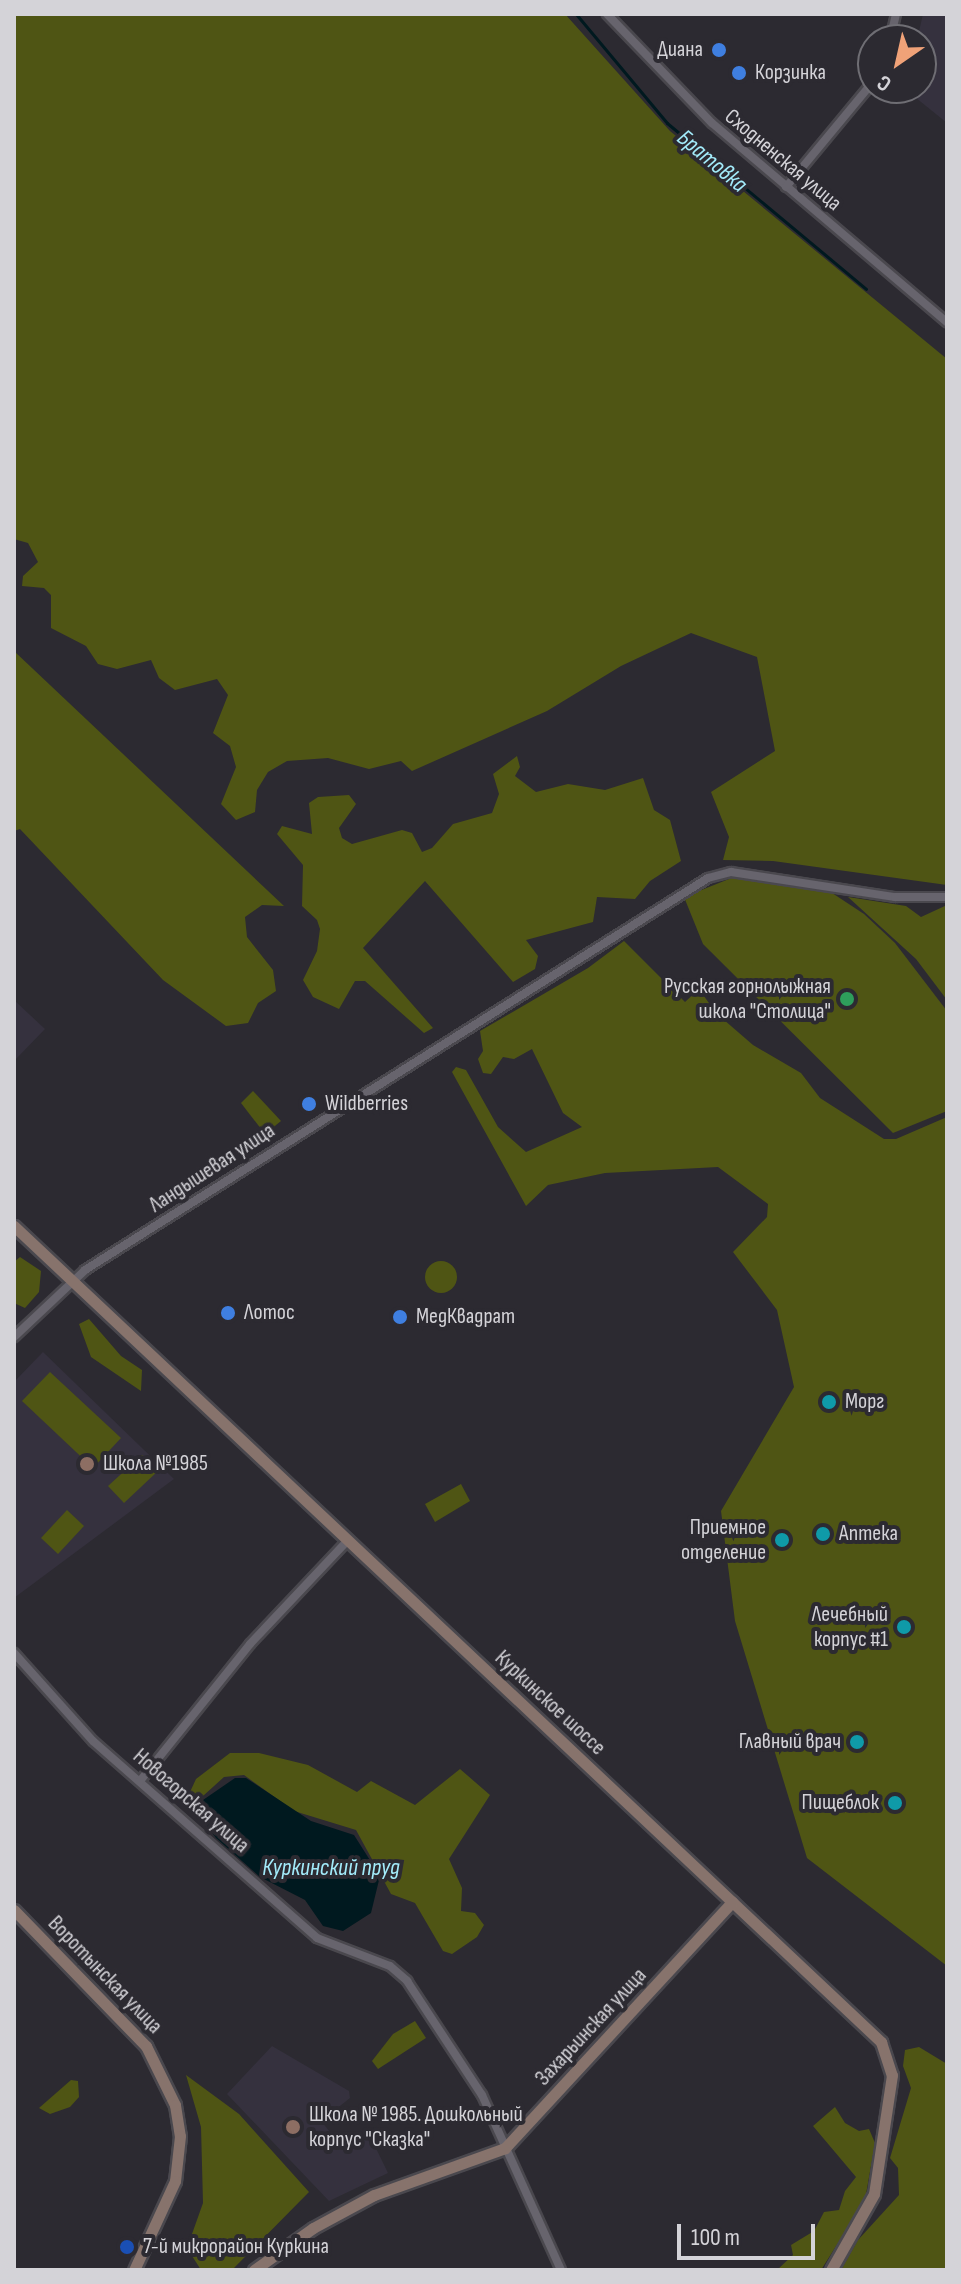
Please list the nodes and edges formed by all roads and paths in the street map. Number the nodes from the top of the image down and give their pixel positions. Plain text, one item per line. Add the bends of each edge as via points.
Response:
1 (607, 14) edge
2 (857, 101) edge
3 (786, 187) junction
4 (947, 322) edge
5 (947, 897) edge
6 (14, 1226) edge
7 (72, 1279) junction
8 (14, 1337) edge
9 (347, 1541) junction
10 (14, 1653) edge
11 (140, 1781) junction
12 (732, 1902) junction
13 (14, 1910) edge
14 (505, 2148) junction
15 (134, 2270) edge
16 (254, 2270) edge
17 (561, 2270) edge
18 (831, 2270) edge

1 - 3 street, Сходненская улица via 698,110
2 - 3 street
3 - 4 street, Сходненская улица
5 - 7 street, Ландышевая улица via 895,897 719,873 440,1043
6 - 7 main road, Куркинское шоссе
7 - 8 street, Ландышевая улица
7 - 9 main road, Куркинское шоссе
9 - 11 street via 250,1644
9 - 12 main road, Куркинское шоссе
10 - 11 street, Новогорская улица via 93,1741
11 - 14 street, Новогорская улица via 317,1938 400,1973 466,2068
12 - 14 main road, Захарьинская улица
12 - 18 main road, Куркинское шоссе via 881,2042 889,2062 890,2094 874,2194
13 - 15 main road, Воротынская улица via 132,2030 163,2072 177,2112 179,2159 165,2208
14 - 16 main road, Захарьинская улица via 374,2195 313,2228
14 - 17 street, Новогорская улица

